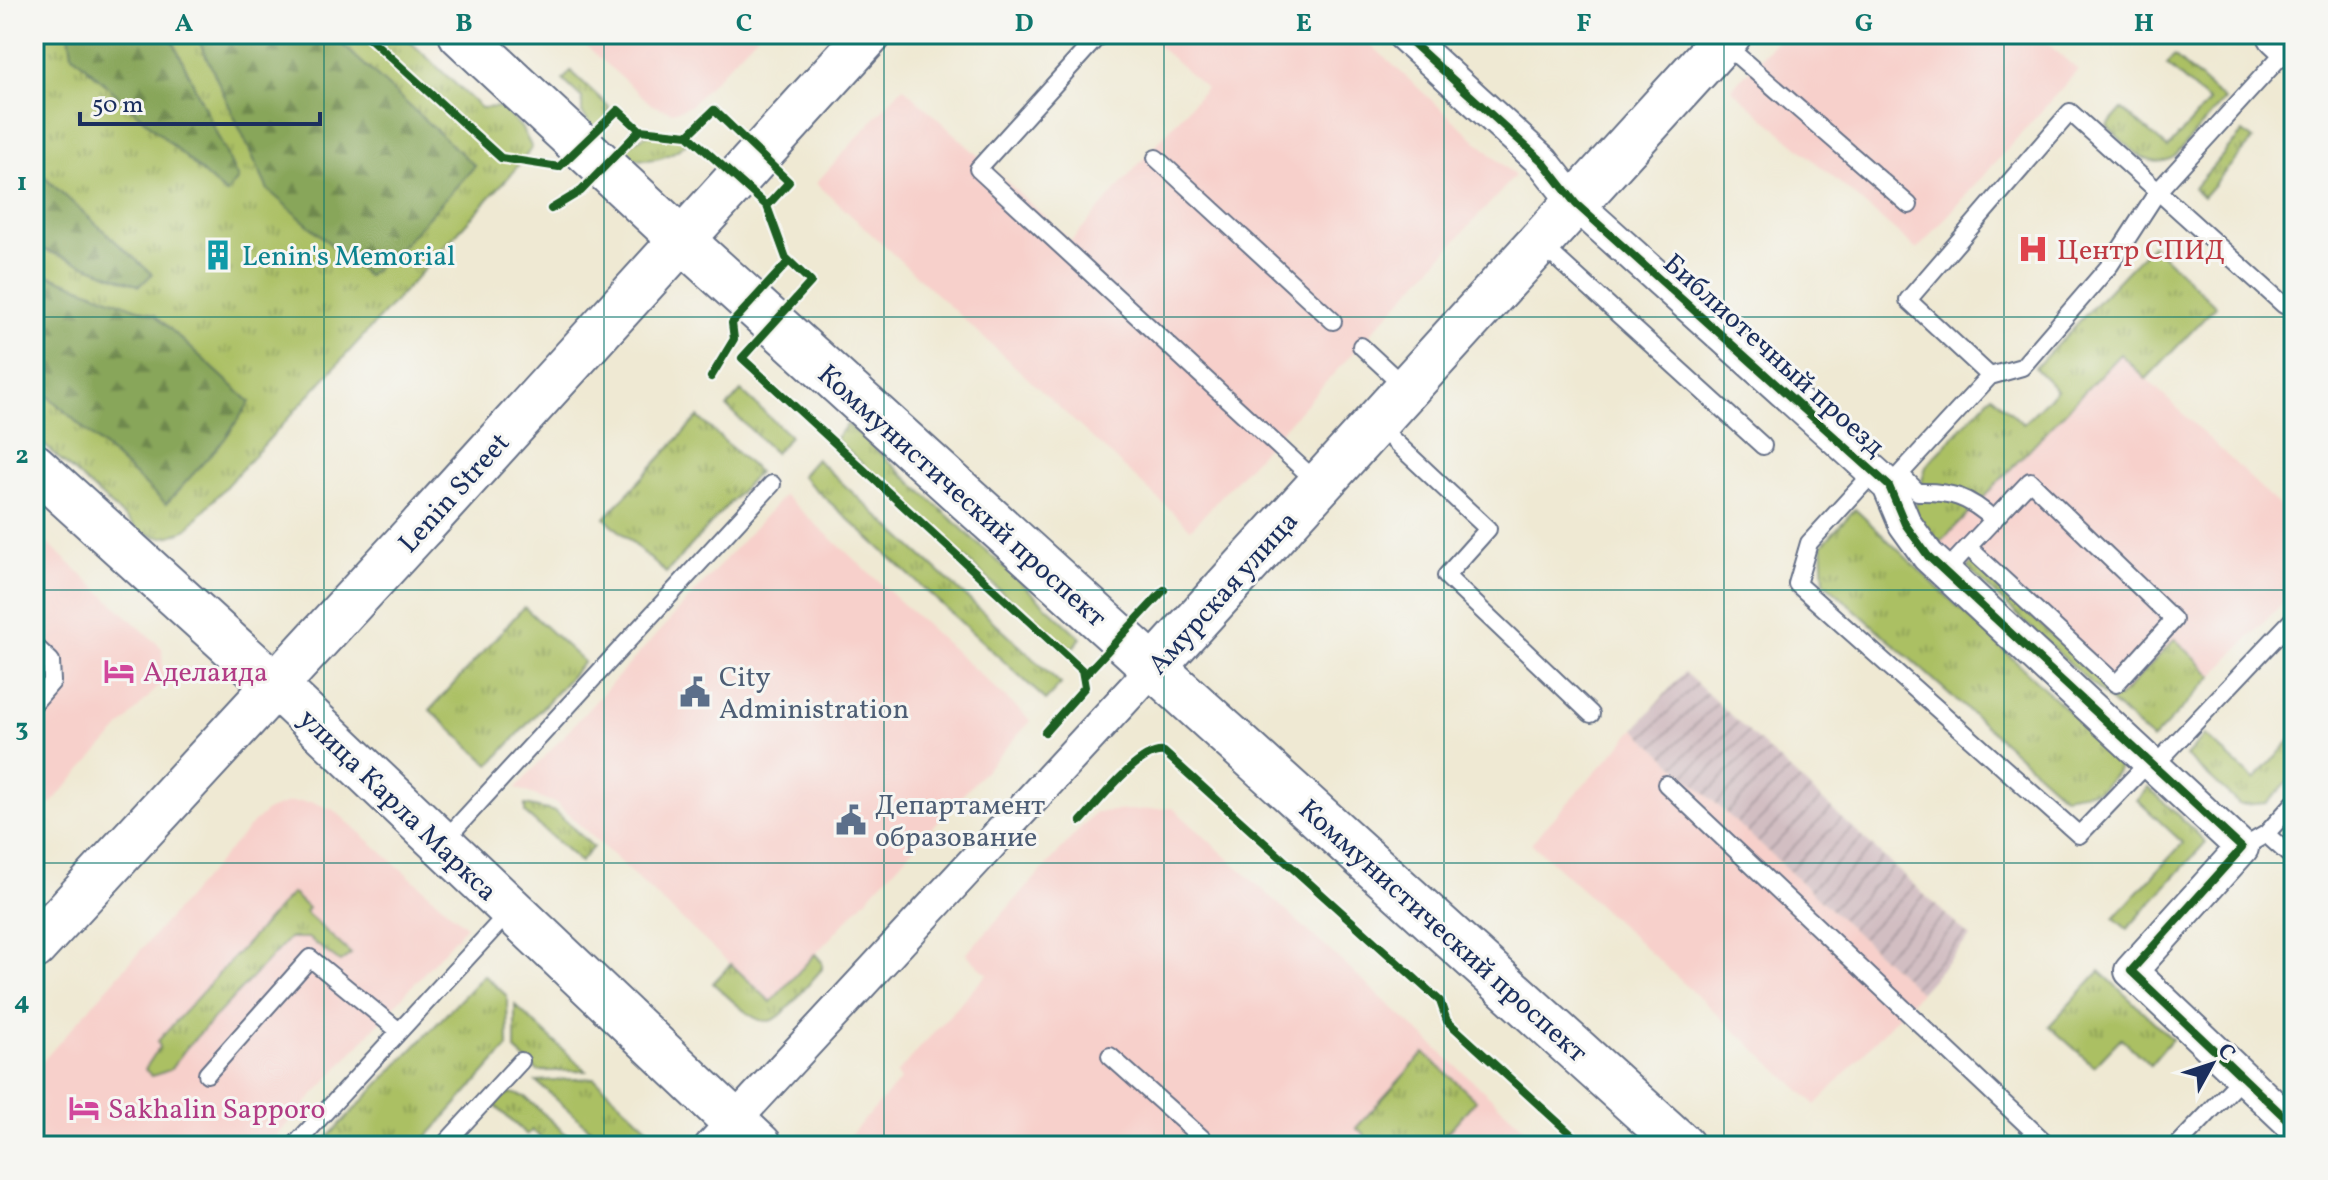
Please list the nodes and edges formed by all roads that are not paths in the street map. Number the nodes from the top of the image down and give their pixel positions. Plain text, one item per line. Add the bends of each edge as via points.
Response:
1 (461, 34) edge
2 (869, 34) edge
3 (1100, 34) edge
4 (1403, 34) edge
5 (1726, 38) edge
6 (2288, 42) edge
7 (1156, 158) dead end
8 (2158, 191) junction
9 (1576, 204) junction
10 (1909, 205) dead end
11 (683, 241) junction
12 (1540, 243) junction
13 (2284, 305) dead end
14 (1333, 321) dead end
15 (1361, 346) dead end
16 (1990, 376) junction
17 (1407, 389) junction
18 (1375, 424) junction
19 (1763, 446) dead end
20 (1888, 477) junction
21 (42, 479) edge
22 (772, 484) dead end
23 (1320, 485) junction
24 (1994, 520) junction
25 (1968, 547) junction
26 (1945, 572) junction
27 (2294, 618) edge
28 (34, 645) edge
29 (1154, 667) junction
30 (276, 686) junction
31 (34, 703) edge
32 (1591, 714) dead end
33 (2152, 764) junction
34 (1666, 784) dead end
35 (2294, 803) edge
36 (2254, 841) junction
37 (441, 845) junction
38 (2294, 859) edge
39 (510, 910) junction
40 (34, 947) edge
41 (399, 1031) junction
42 (1110, 1056) dead end
43 (521, 1061) dead end
44 (207, 1074) dead end
45 (2243, 1077) junction
46 (2294, 1126) edge
47 (735, 1138) edge
48 (300, 1140) edge
49 (319, 1146) edge
50 (443, 1146) edge
51 (1202, 1146) edge
52 (1682, 1146) edge
53 (2049, 1146) edge
54 (2177, 1146) edge

1 - 11 main road, Коммунистический проспект
2 - 11 main road, Lenin Street
3 - 23 lane via 978,169
4 - 9 street, Библиотечный проезд via 1543,162
5 - 9 main road, Амурская улица
5 - 10 lane
6 - 8 lane
7 - 14 lane
8 - 13 lane
8 - 16 lane via 2110,265 2022,367
8 - 16 lane via 2070,112 1908,300
9 - 12 main road, Амурская улица
9 - 20 street, Библиотечный проезд
11 - 29 main road, Коммунистический проспект
11 - 30 main road, Lenin Street
12 - 17 main road, Амурская улица
12 - 19 lane
15 - 17 lane
16 - 20 lane
17 - 18 main road, Амурская улица
18 - 23 main road, Амурская улица
18 - 32 lane via 1488,529 1446,576
20 - 24 lane via 1918,492 1954,493
20 - 26 street, Библиотечный проезд via 1905,524
20 - 33 lane via 1809,543 1797,584 2079,835
21 - 30 main road, улица Карла Маркса
22 - 37 lane
23 - 29 main road, Амурская улица
24 - 25 lane
24 - 25 lane via 2030,481 2174,620 2116,684
25 - 26 lane
26 - 33 street, Библиотечный проезд
27 - 33 lane
28 - 31 lane via 51,661 52,682
29 - 47 street, Амурская улица
29 - 52 main road, Коммунистический проспект
30 - 37 main road, улица Карла Маркса
30 - 40 main road, Lenin Street
33 - 36 street, Библиотечный проезд
34 - 53 lane
35 - 36 lane
36 - 38 lane
36 - 45 street via 2131,971
37 - 39 main road, улица Карла Маркса
39 - 41 lane
39 - 47 main road, улица Карла Маркса
41 - 44 lane via 310,958
41 - 48 lane
42 - 51 lane via 1204,1140
43 - 50 lane
45 - 46 street
45 - 54 lane
48 - 49 lane

